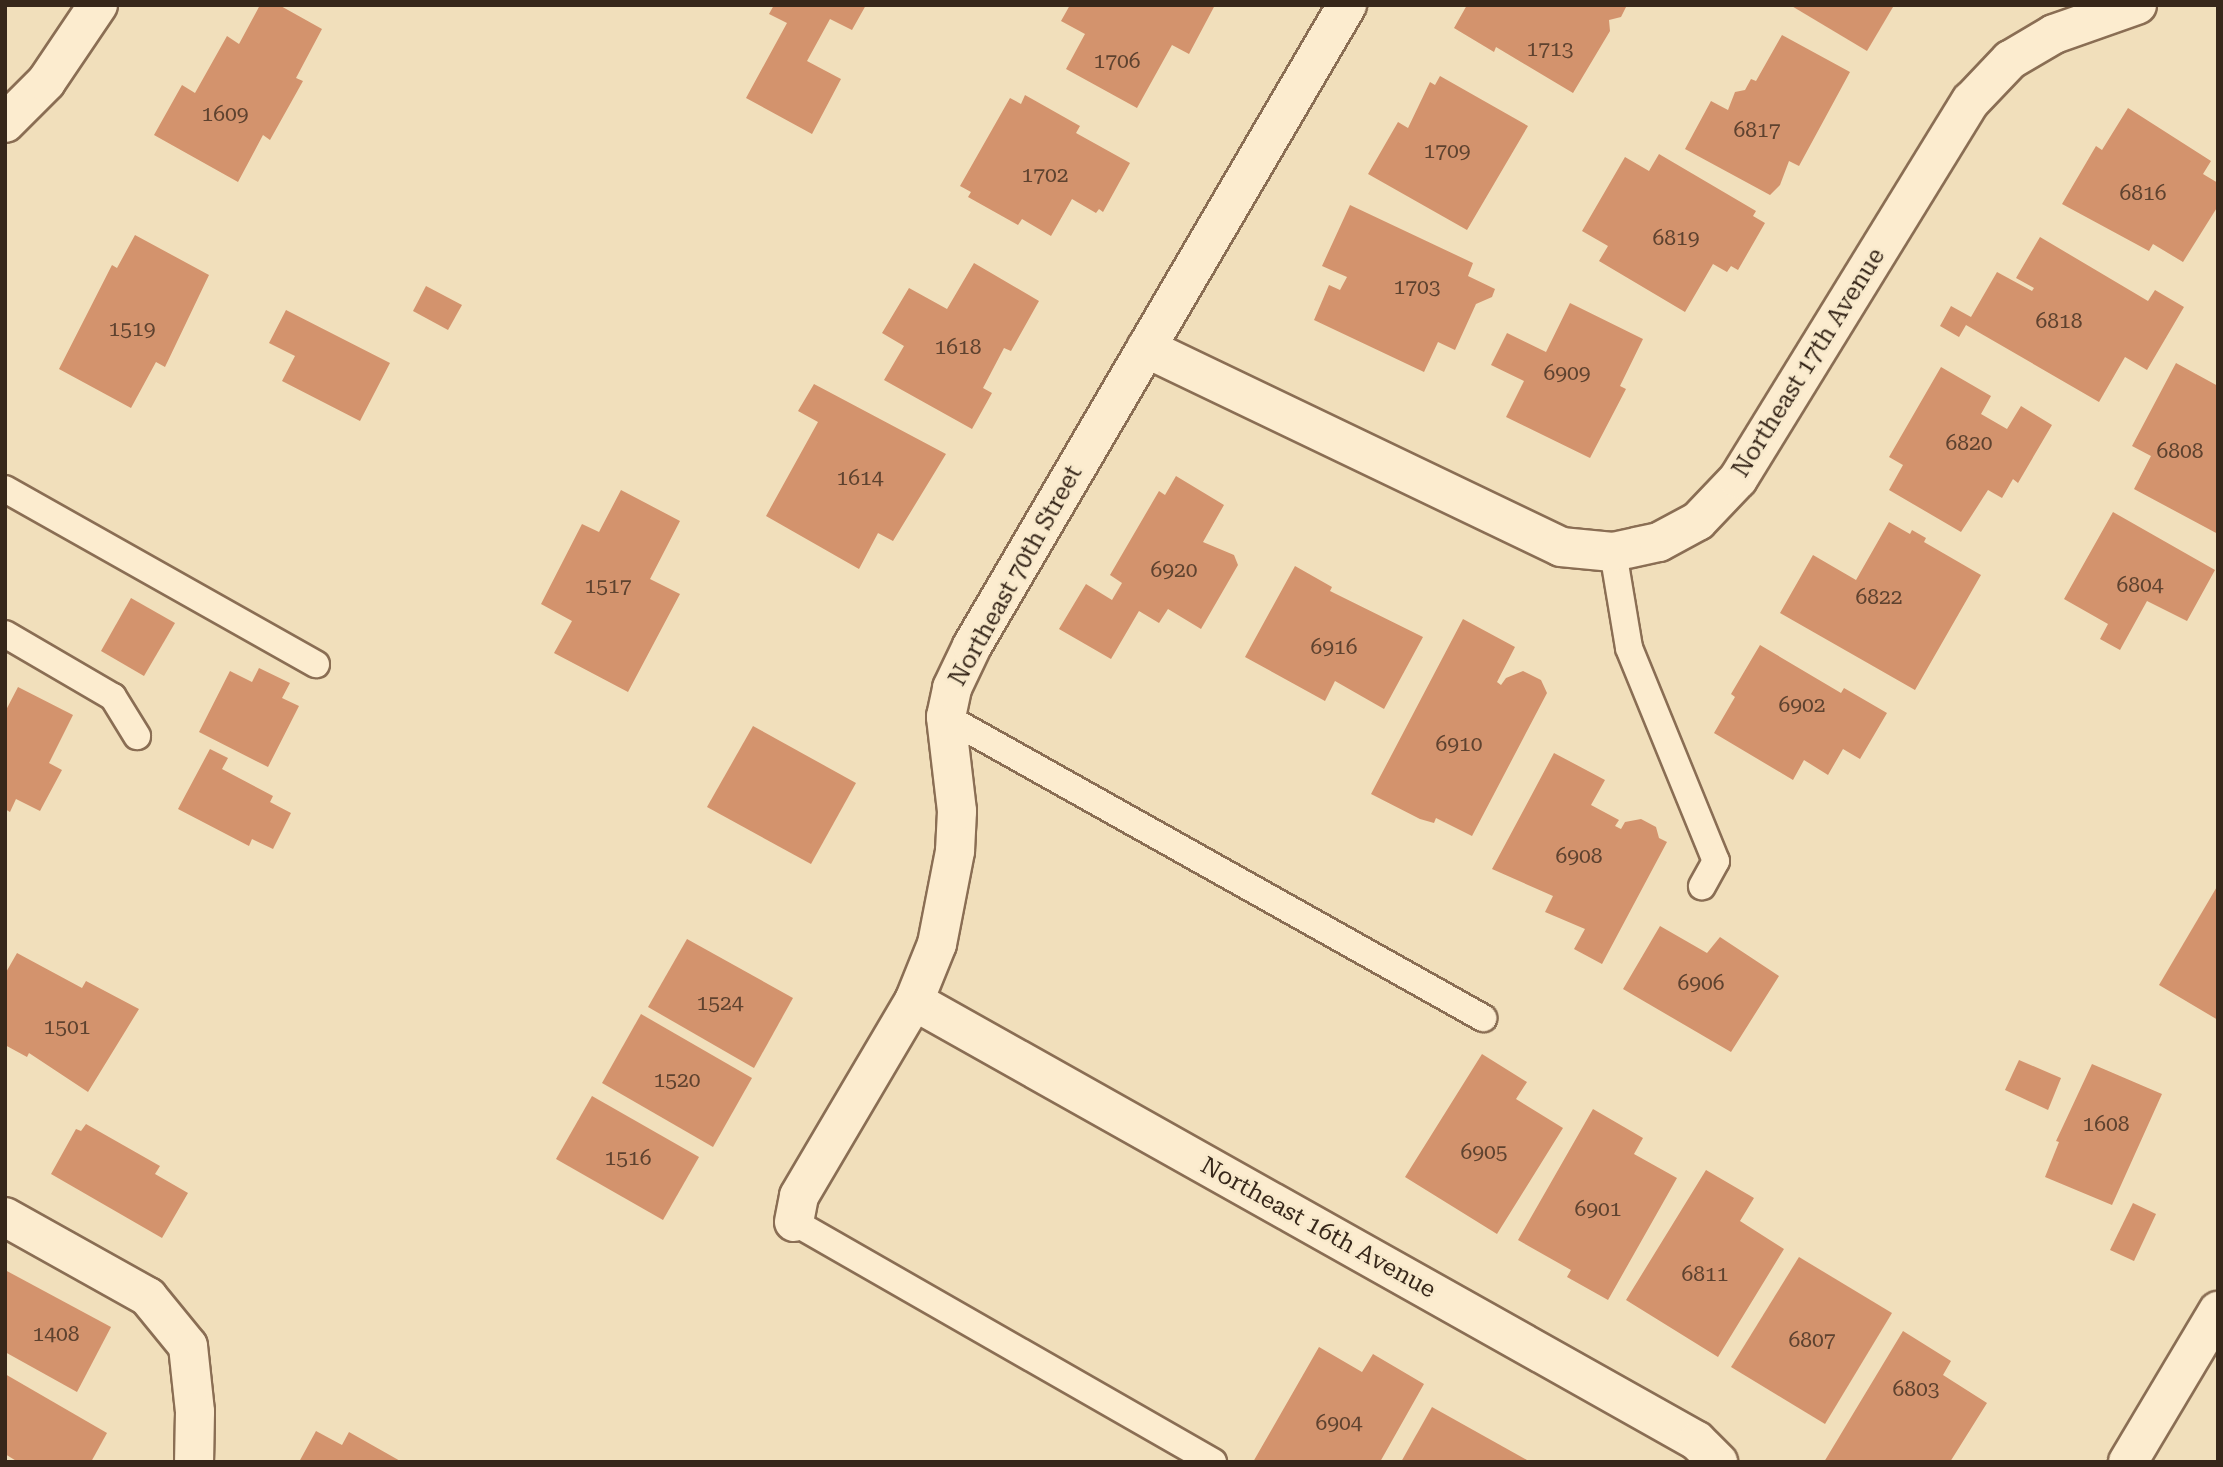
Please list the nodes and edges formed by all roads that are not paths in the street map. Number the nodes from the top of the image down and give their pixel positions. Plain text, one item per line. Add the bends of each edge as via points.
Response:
1 (98, 5) edge
2 (1347, 5) edge
3 (2137, 5) edge
4 (5, 123) edge
5 (1146, 348) junction
6 (5, 489) edge
7 (1613, 552) junction
8 (5, 634) edge
9 (316, 664) dead end
10 (946, 717) junction
11 (137, 736) dead end
12 (1702, 886) dead end
13 (914, 1001) junction
14 (1483, 1018) dead end
15 (5, 1217) edge
16 (794, 1222) joint
17 (2218, 1311) edge
18 (194, 1462) edge
19 (1213, 1462) edge
20 (1717, 1462) edge
21 (2127, 1462) edge

1 - 4 street via 46,82
2 - 5 street, Northeast 70th Street
3 - 7 street, Northeast 17th Avenue via 2054,34 2010,60 1971,101 1738,479 1698,521 1659,542
5 - 7 street, Northeast 17th Avenue via 1561,547
5 - 10 street, Northeast 70th Street via 972,646 952,688
6 - 9 lane
7 - 12 lane via 1629,648 1716,861
8 - 11 lane via 113,697
10 - 13 street, Northeast 70th Street via 957,811 955,852 937,944
10 - 14 lane
13 - 16 street, Northeast 70th Street via 799,1196
13 - 20 street, Northeast 16th Avenue via 1685,1434
15 - 18 street via 148,1297 188,1346 195,1412
16 - 19 lane
17 - 21 street

